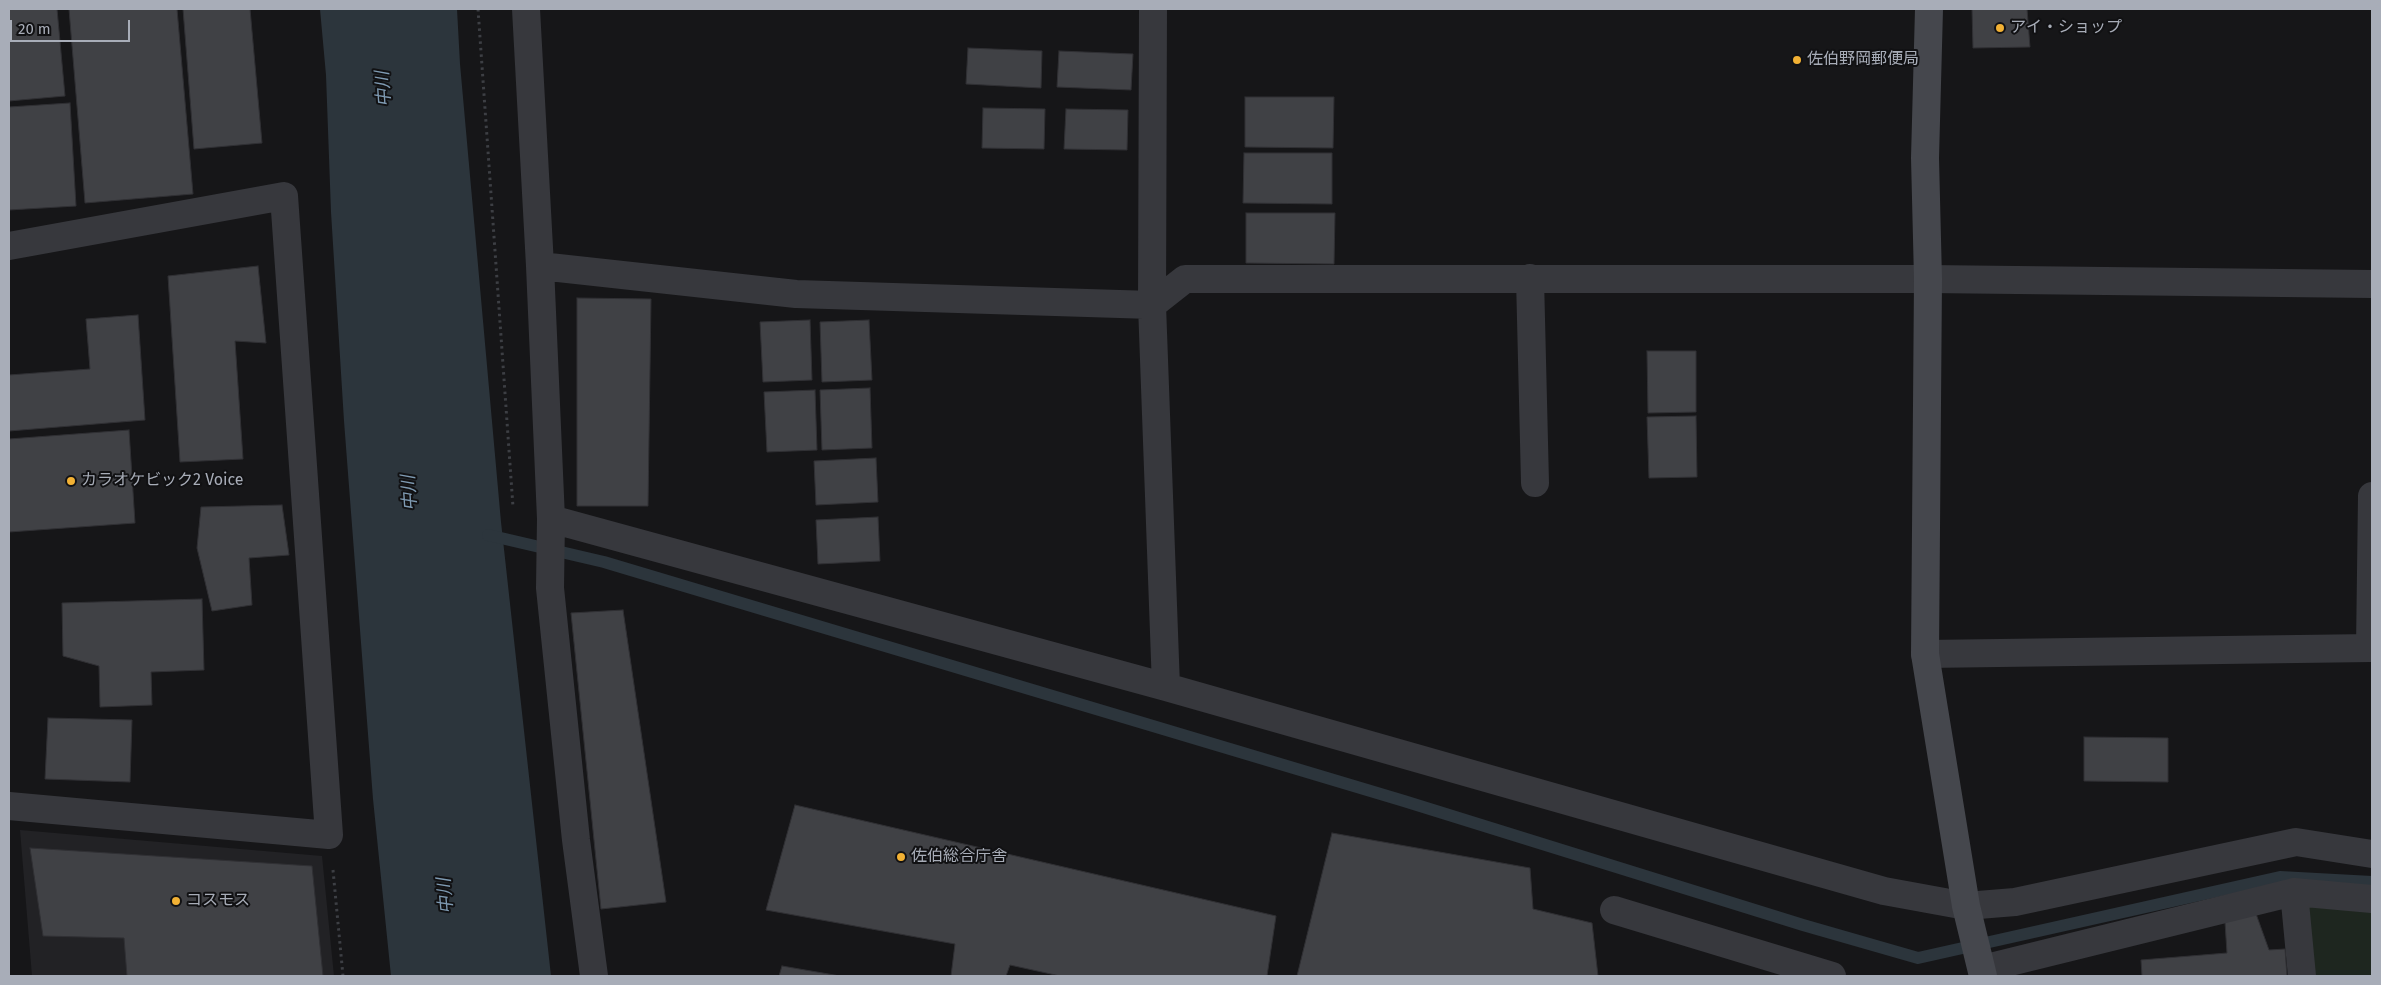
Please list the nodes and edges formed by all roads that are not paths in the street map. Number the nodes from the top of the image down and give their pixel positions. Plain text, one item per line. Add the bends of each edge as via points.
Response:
1 (526, 9) edge
2 (1153, 9) edge
3 (1929, 9) edge
4 (9, 246) edge
5 (540, 266) junction
6 (1530, 278) junction
7 (1928, 279) junction
8 (2372, 284) edge
9 (1152, 305) junction
10 (1534, 483) dead end
11 (2372, 496) edge
12 (551, 525) junction
13 (2371, 648) edge
14 (1925, 654) junction
15 (1166, 687) junction
16 (9, 806) edge
17 (2372, 854) edge
18 (2294, 892) junction
19 (2372, 898) edge
20 (1614, 910) dead end
21 (1969, 916) junction
22 (1981, 967) edge
23 (1773, 968) edge
24 (594, 976) edge
25 (1832, 976) edge
26 (2302, 976) edge

1 - 5 street
2 - 9 street
3 - 7 street via 1925,158
4 - 16 street via 284,196 330,835
5 - 9 street via 796,294
5 - 12 street
6 - 7 street
6 - 9 street via 1185,279
6 - 10 street
7 - 8 street
7 - 14 street
9 - 15 street
11 - 13 street
12 - 15 street
12 - 24 street via 550,588 576,840
13 - 14 street
14 - 21 street
15 - 21 street
17 - 21 street via 2296,842 2015,902
18 - 19 street
18 - 22 street
18 - 26 street
20 - 23 street
21 - 22 street
23 - 25 street

